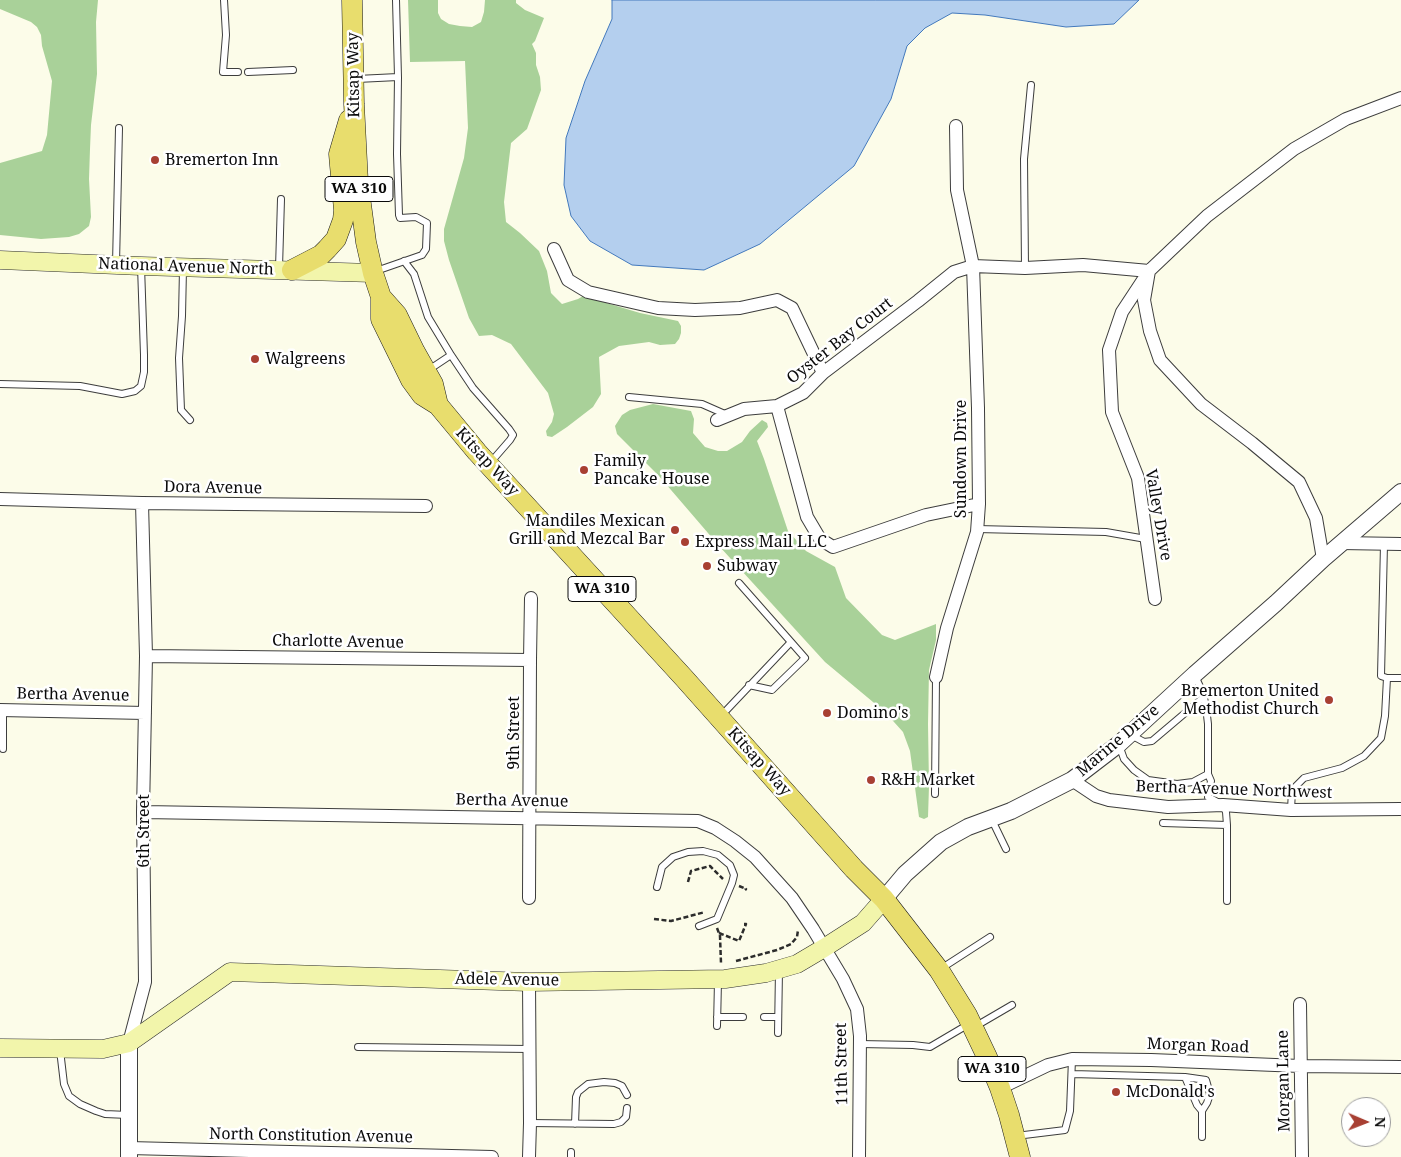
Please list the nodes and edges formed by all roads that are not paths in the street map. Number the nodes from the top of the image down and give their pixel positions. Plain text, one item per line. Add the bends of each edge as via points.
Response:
1 (224, 0) edge
2 (352, 0) edge
3 (396, 0) edge
4 (293, 70) dead end
5 (238, 72) dead end
6 (248, 72) dead end
7 (398, 77) junction
8 (354, 79) junction
9 (1031, 86) dead end
10 (1401, 98) edge
11 (354, 104) junction
12 (956, 126) dead end
13 (119, 128) dead end
14 (281, 199) dead end
15 (554, 249) dead end
16 (0, 260) edge
17 (404, 261) junction
18 (116, 265) junction
19 (141, 266) junction
20 (973, 266) junction
21 (184, 268) junction
22 (1025, 268) junction
23 (286, 270) junction
24 (373, 272) junction
25 (1149, 272) junction
26 (381, 297) junction
27 (451, 355) junction
28 (426, 372) junction
29 (823, 373) junction
30 (0, 384) edge
31 (629, 398) dead end
32 (438, 405) junction
33 (777, 406) junction
34 (723, 418) joint
35 (190, 420) dead end
36 (488, 465) junction
37 (1401, 492) edge
38 (0, 499) edge
39 (142, 503) junction
40 (979, 504) junction
41 (426, 506) dead end
42 (977, 529) junction
43 (1146, 538) junction
44 (1341, 543) junction
45 (1384, 544) junction
46 (1401, 544) edge
47 (1323, 559) junction
48 (739, 583) dead end
49 (531, 598) dead end
50 (1155, 599) dead end
51 (791, 642) junction
52 (146, 656) junction
53 (530, 660) junction
54 (1195, 674) junction
55 (936, 677) joint
56 (1388, 678) junction
57 (1401, 678) edge
58 (750, 685) junction
59 (1204, 697) junction
60 (1, 710) edge
61 (145, 713) junction
62 (720, 718) junction
63 (1124, 740) junction
64 (3, 749) dead end
65 (1208, 774) junction
66 (1072, 780) junction
67 (935, 794) dead end
68 (1223, 805) junction
69 (1291, 810) junction
70 (1401, 810) edge
71 (143, 812) junction
72 (530, 817) junction
73 (991, 818) junction
74 (1163, 823) dead end
75 (1227, 825) junction
76 (1006, 849) dead end
77 (657, 887) dead end
78 (529, 898) dead end
79 (884, 899) junction
80 (1226, 901) dead end
81 (700, 926) dead end
82 (990, 937) dead end
83 (824, 948) junction
84 (779, 969) junction
85 (939, 970) junction
86 (719, 971) junction
87 (529, 982) junction
88 (1300, 1004) dead end
89 (1012, 1005) dead end
90 (717, 1017) junction
91 (743, 1017) dead end
92 (764, 1017) dead end
93 (778, 1017) junction
94 (717, 1026) dead end
95 (972, 1026) junction
96 (778, 1033) dead end
97 (129, 1043) junction
98 (860, 1044) junction
99 (358, 1047) dead end
100 (0, 1048) edge
101 (60, 1048) junction
102 (530, 1050) junction
103 (1072, 1059) junction
104 (1300, 1066) junction
105 (1401, 1067) edge
106 (1072, 1074) junction
107 (1185, 1077) junction
108 (1000, 1088) junction
109 (627, 1095) dead end
110 (627, 1108) dead end
111 (1202, 1111) junction
112 (129, 1115) junction
113 (530, 1123) junction
114 (575, 1124) junction
115 (1015, 1137) junction
116 (1202, 1137) dead end
117 (129, 1152) edge
118 (492, 1157) edge
119 (529, 1157) edge
120 (859, 1157) edge
121 (1020, 1157) edge
122 (1302, 1157) edge

1 - 5 lane via 223,72
2 - 8 main road, Kitsap Way / WA 310
3 - 7 lane
4 - 6 lane
7 - 8 lane
7 - 17 lane via 399,215 400,218 416,217 427,222 426,249 422,255
8 - 11 main road, Kitsap Way / WA 310
9 - 22 lane via 1024,159
10 - 25 street, Valley Drive via 1346,119 1294,149 1207,216
11 - 23 main road via 339,154 344,210 336,238 321,255
11 - 24 main road, Kitsap Way / WA 310 via 358,182
12 - 20 street, Sundown Drive via 957,190
13 - 18 lane
14 - 23 lane
15 - 29 street via 568,280 588,292 658,308 695,310 740,308 777,300 792,308
16 - 18 main road, National Avenue North
17 - 24 lane
17 - 27 lane via 414,274 428,317
18 - 19 main road, National Avenue North
19 - 21 main road, National Avenue North
19 - 30 lane via 144,354 141,386 122,394 80,386
20 - 22 street
20 - 29 street, Oyster Bay Court via 954,272
20 - 40 street, Sundown Drive
21 - 23 main road, National Avenue North
21 - 35 lane via 179,358 181,410
22 - 25 street via 1083,265
23 - 24 main road, National Avenue North
24 - 26 main road, Kitsap Way / WA 310
25 - 43 street, Valley Drive via 1122,312 1109,350 1112,412 1138,478
25 - 47 street via 1144,300 1160,360 1201,404 1299,482 1316,518
26 - 28 main road, Kitsap Way / WA 310 via 396,315
26 - 32 main road, Kitsap Way / WA 310 via 381,319 398,354 422,395
27 - 28 lane
27 - 36 lane via 473,388 513,435
28 - 32 main road, Kitsap Way / WA 310
29 - 33 street, Oyster Bay Court via 803,393
31 - 34 lane via 702,404
32 - 36 main road, Kitsap Way / WA 310
33 - 34 street, Oyster Bay Court via 744,409
33 - 40 street via 807,517 820,538 833,547 926,515
36 - 62 main road, Kitsap Way / WA 310
37 - 44 street, Marine Drive
38 - 39 street, Dora Avenue
39 - 41 street, Dora Avenue
39 - 52 street, 6th Street
40 - 42 street, Sundown Drive
42 - 43 lane via 1106,532
42 - 55 street, Sundown Drive
43 - 50 street, Valley Drive
44 - 45 street
44 - 47 street, Marine Drive
45 - 46 street
45 - 56 lane via 1381,676
47 - 54 street, Marine Drive
48 - 51 lane
49 - 53 street, 9th Street
51 - 58 lane
51 - 58 lane via 805,658 772,690
52 - 53 street, Charlotte Avenue
52 - 61 street, 6th Street
53 - 72 street, 9th Street
54 - 59 lane
54 - 63 street, Marine Drive
55 - 67 lane
56 - 57 lane
56 - 69 lane via 1381,738 1364,756 1342,768 1304,778 1292,790
58 - 62 lane
59 - 63 lane via 1152,741
59 - 65 lane via 1208,724
60 - 61 street, Bertha Avenue
60 - 64 lane
61 - 71 street, 6th Street
62 - 79 main road, Kitsap Way / WA 310
63 - 65 lane via 1124,759 1148,780 1178,784 1193,782
63 - 66 street, Marine Drive
65 - 68 lane via 1211,781 1208,797
66 - 68 street, Bertha Avenue Northwest via 1096,796 1109,800 1168,807
66 - 73 street, Marine Drive
68 - 69 street, Bertha Avenue Northwest
68 - 75 lane
69 - 70 street, Bertha Avenue Northwest
71 - 72 street, Bertha Avenue
71 - 97 street, 6th Street via 145,982
72 - 78 street, 9th Street
72 - 83 street, Bertha Avenue via 698,821 715,828 755,857 792,898
73 - 76 lane
73 - 79 street, Marine Drive via 941,842 905,874
74 - 75 lane
75 - 80 lane
77 - 81 lane via 662,867 673,857 703,851 718,855 730,866 734,875 732,883 717,919
79 - 83 main road, Adele Avenue via 863,923
79 - 85 main road, Kitsap Way / WA 310
82 - 85 lane
83 - 84 main road, Adele Avenue via 797,964
83 - 98 street, 11th Street via 844,979 857,1009
84 - 86 main road, Adele Avenue via 766,973
84 - 93 lane
85 - 95 main road, Kitsap Way / WA 310
86 - 87 main road, Adele Avenue
86 - 90 lane
87 - 97 main road, Adele Avenue via 230,972
87 - 102 street
88 - 104 street, Morgan Lane
89 - 95 lane
90 - 91 lane
90 - 94 lane
92 - 93 lane
93 - 96 lane
95 - 98 lane via 930,1047
95 - 108 main road, Kitsap Way / WA 310
97 - 101 main road via 103,1049
97 - 112 street, 6th Street
98 - 120 street, 11th Street
99 - 102 lane
100 - 101 main road
101 - 112 lane via 64,1084 69,1096 105,1114
102 - 113 street
103 - 104 street, Morgan Road
103 - 106 lane
103 - 108 street, Morgan Road via 1048,1065
104 - 105 street, Morgan Road
104 - 122 street, Morgan Lane
106 - 107 lane
106 - 115 lane via 1070,1112 1065,1130
107 - 111 lane
107 - 111 lane via 1206,1080 1210,1094
108 - 115 main road, Kitsap Way / WA 310
109 - 114 lane via 616,1083 588,1084 576,1097
110 - 114 lane via 626,1117 621,1122
111 - 116 lane
112 - 117 street, 6th Street
113 - 114 lane
113 - 119 street
115 - 121 main road, Kitsap Way / WA 310
117 - 118 street, North Constitution Avenue

